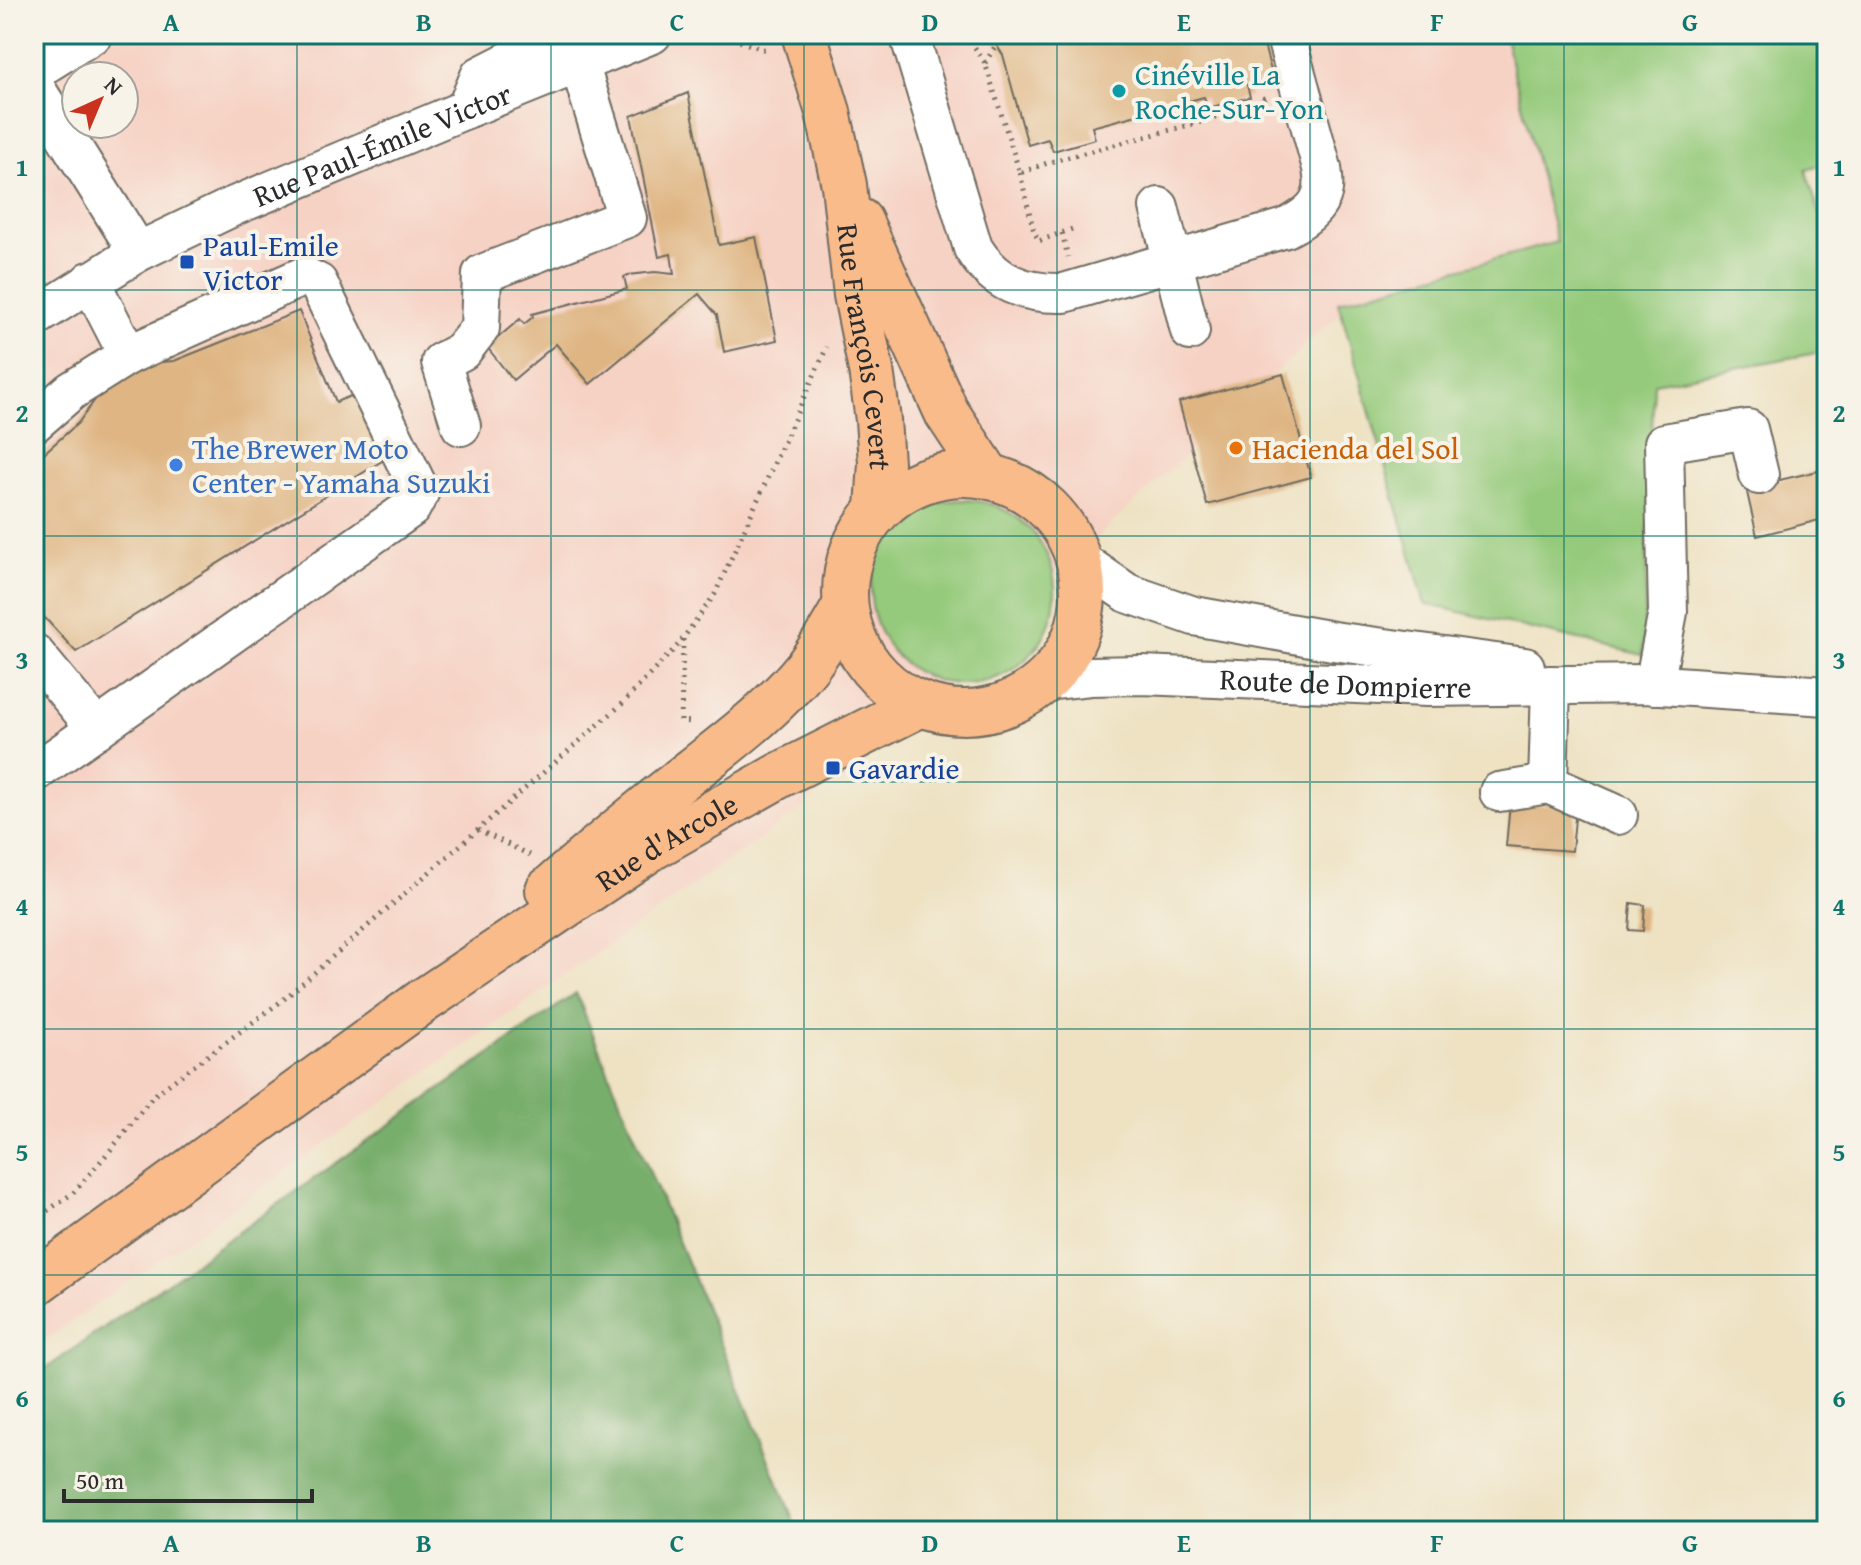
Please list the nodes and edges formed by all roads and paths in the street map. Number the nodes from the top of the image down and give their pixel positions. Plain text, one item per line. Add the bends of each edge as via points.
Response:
1 (93, 34) edge
2 (804, 34) edge
3 (909, 34) edge
4 (966, 34) edge
5 (1285, 34) edge
6 (627, 39) edge
7 (996, 45) dead end
8 (579, 63) junction
9 (985, 63) junction
10 (34, 71) edge
11 (34, 86) edge
12 (1299, 88) junction
13 (1020, 173) junction
14 (844, 185) junction
15 (1159, 207) dead end
16 (1075, 228) dead end
17 (138, 252) junction
18 (1172, 261) junction
19 (90, 281) junction
20 (34, 318) edge
21 (1190, 331) dead end
22 (833, 335) dead end
23 (128, 355) junction
24 (34, 423) edge
25 (461, 426) dead end
26 (988, 475) junction
27 (1759, 475) dead end
28 (878, 508) junction
29 (1078, 559) junction
30 (845, 606) junction
31 (683, 638) junction
32 (34, 653) edge
33 (1044, 681) junction
34 (1551, 685) junction
35 (1650, 685) junction
36 (1827, 696) edge
37 (921, 704) junction
38 (696, 723) dead end
39 (97, 729) junction
40 (34, 773) edge
41 (1548, 784) junction
42 (1499, 792) dead end
43 (1618, 815) dead end
44 (423, 1001) junction
45 (34, 1220) edge
46 (34, 1284) edge

1 - 10 street
2 - 14 main road, Rue François Cevert
3 - 18 street via 973,248 995,275 1027,290 1064,293
4 - 9 path
5 - 12 street
6 - 8 street, Rue Paul-Émile Victor
7 - 9 path
8 - 17 street, Rue Paul-Émile Victor via 234,206
8 - 25 street via 627,218 482,274 480,328 462,351 441,362
9 - 13 path
11 - 17 street
12 - 13 path via 1264,98 1261,106
12 - 18 street via 1322,168 1323,191 1316,206 1286,228
13 - 16 path via 1039,241
14 - 26 main road, Rue François Cevert via 947,413
14 - 28 main road, Rue François Cevert via 878,420
15 - 18 street
17 - 19 street, Rue Paul-Émile Victor
18 - 21 street
19 - 20 street, Rue Paul-Émile Victor
19 - 23 street
22 - 31 path via 715,594
23 - 24 street via 71,391
23 - 39 street via 304,276 318,283 420,491 411,508
26 - 28 main road via 949,474 910,485
26 - 29 main road via 1019,486 1045,505 1065,530
27 - 35 street via 1748,429 1664,443 1668,612
28 - 30 main road via 857,537 846,571
29 - 33 main road via 1084,592 1079,625 1066,656
29 - 35 street, Route de Dompierre via 1127,593 1194,616
30 - 37 main road via 853,638 869,666 893,689
30 - 44 main road, Rue d'Arcole via 824,643 785,691 602,842
31 - 38 path via 681,721
31 - 45 path via 622,704 283,1000 153,1096 73,1193
32 - 39 street
33 - 34 street, Route de Dompierre via 1142,675 1427,687
33 - 37 main road via 1017,700 986,710 954,712
34 - 35 street, Route de Dompierre
34 - 41 street
35 - 36 street, Route de Dompierre
37 - 44 main road, Rue d'Arcole via 653,847
39 - 40 street
41 - 42 street
41 - 43 street
44 - 46 main road, Rue d'Arcole

